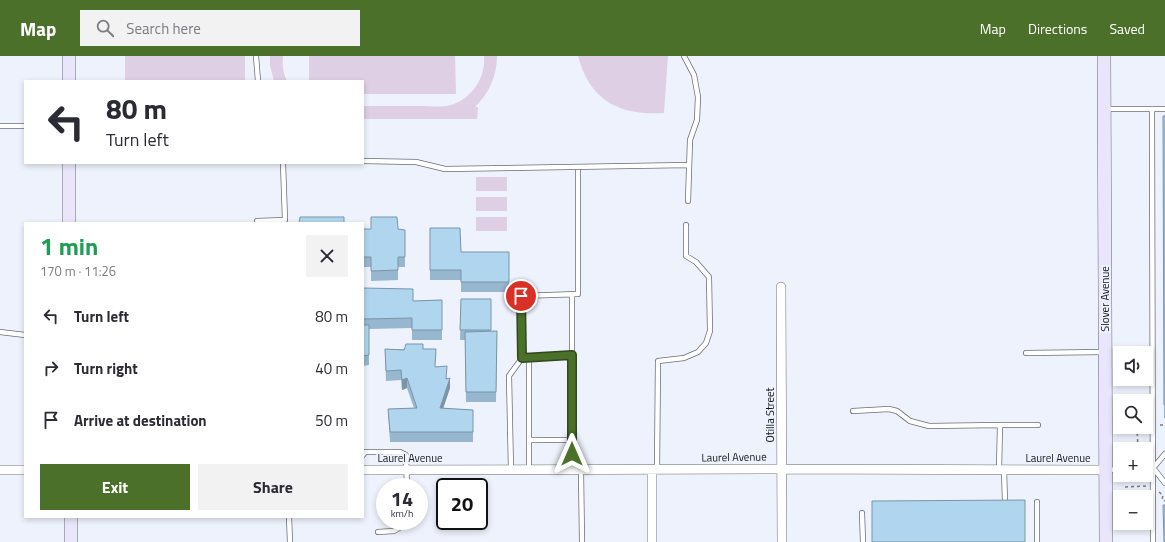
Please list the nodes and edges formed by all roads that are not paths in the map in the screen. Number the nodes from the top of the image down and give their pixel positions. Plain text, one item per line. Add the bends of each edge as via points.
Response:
1 (69, 56) edge
2 (256, 56) edge
3 (684, 56) edge
4 (1104, 56) edge
5 (69, 80) edge
6 (258, 80) edge
7 (1104, 109) junction
8 (1152, 109) junction
9 (1165, 109) edge
10 (0, 126) edge
11 (24, 126) edge
12 (364, 161) edge
13 (69, 164) edge
14 (283, 164) edge
15 (689, 165) junction
16 (578, 167) junction
17 (688, 201) dead end
18 (69, 222) edge
19 (257, 222) edge
20 (686, 225) dead end
21 (782, 287) dead end
22 (572, 294) junction
23 (0, 332) edge
24 (24, 335) edge
25 (1105, 352) junction
26 (1026, 353) dead end
27 (572, 355) junction
28 (529, 357) junction
29 (522, 358) junction
30 (852, 411) dead end
31 (1000, 425) junction
32 (1038, 425) dead end
33 (529, 440) junction
34 (572, 440) junction
35 (1153, 442) edge
36 (364, 454) edge
37 (1165, 454) edge
38 (782, 468) junction
39 (1153, 468) joint
40 (0, 470) edge
41 (24, 470) edge
42 (364, 470) edge
43 (407, 470) junction
44 (511, 470) junction
45 (529, 470) junction
46 (577, 470) junction
47 (654, 470) junction
48 (1002, 470) junction
49 (1106, 470) junction
50 (1113, 470) edge
51 (407, 478) edge
52 (1153, 482) edge
53 (1165, 483) edge
54 (1005, 502) edge
55 (1037, 502) dead end
56 (862, 512) dead end
57 (71, 518) edge
58 (289, 518) edge
59 (396, 530) edge
60 (378, 532) dead end
61 (71, 542) edge
62 (290, 542) edge
63 (582, 542) edge
64 (652, 542) edge
65 (782, 542) edge
66 (862, 542) edge
67 (1037, 542) edge
68 (1106, 542) edge
69 (1153, 542) edge

1 - 5 main road
2 - 6 lane
3 - 15 lane via 694,75 698,97 697,120 690,140
4 - 7 main road, Slover Avenue
7 - 8 lane
7 - 25 main road, Slover Avenue
8 - 9 lane
8 - 35 lane
10 - 11 lane
12 - 16 lane via 416,162 445,169
13 - 18 main road
14 - 19 lane via 285,220
15 - 16 lane
15 - 17 lane
16 - 22 lane via 578,294
20 - 47 lane via 686,256 696,262 709,277 710,331 706,343 698,352 684,358 658,361
21 - 38 street, Otilla Street
22 - 27 lane
22 - 29 lane via 521,296
23 - 24 lane
25 - 26 lane
25 - 49 main road, Slover Avenue
27 - 28 lane
27 - 34 lane
28 - 29 lane
28 - 33 lane
29 - 44 lane via 509,376
30 - 31 lane via 889,409 897,411 910,421 929,426
31 - 32 lane
31 - 48 lane
33 - 34 lane
33 - 45 lane
34 - 46 lane
36 - 43 lane via 400,452 406,455
37 - 39 lane
38 - 47 street, Laurel Avenue
38 - 48 street, Laurel Avenue
38 - 65 street, Otilla Street
39 - 53 lane
40 - 41 street
42 - 43 street, Laurel Avenue
43 - 44 street, Laurel Avenue
43 - 51 lane
44 - 45 street, Laurel Avenue
45 - 46 street, Laurel Avenue
46 - 47 street, Laurel Avenue
46 - 63 lane
47 - 64 street
48 - 49 street, Laurel Avenue
48 - 54 lane
49 - 50 lane
49 - 68 main road, Slover Avenue
52 - 69 lane
55 - 67 lane
56 - 66 lane
57 - 61 main road
58 - 62 lane
59 - 60 lane

